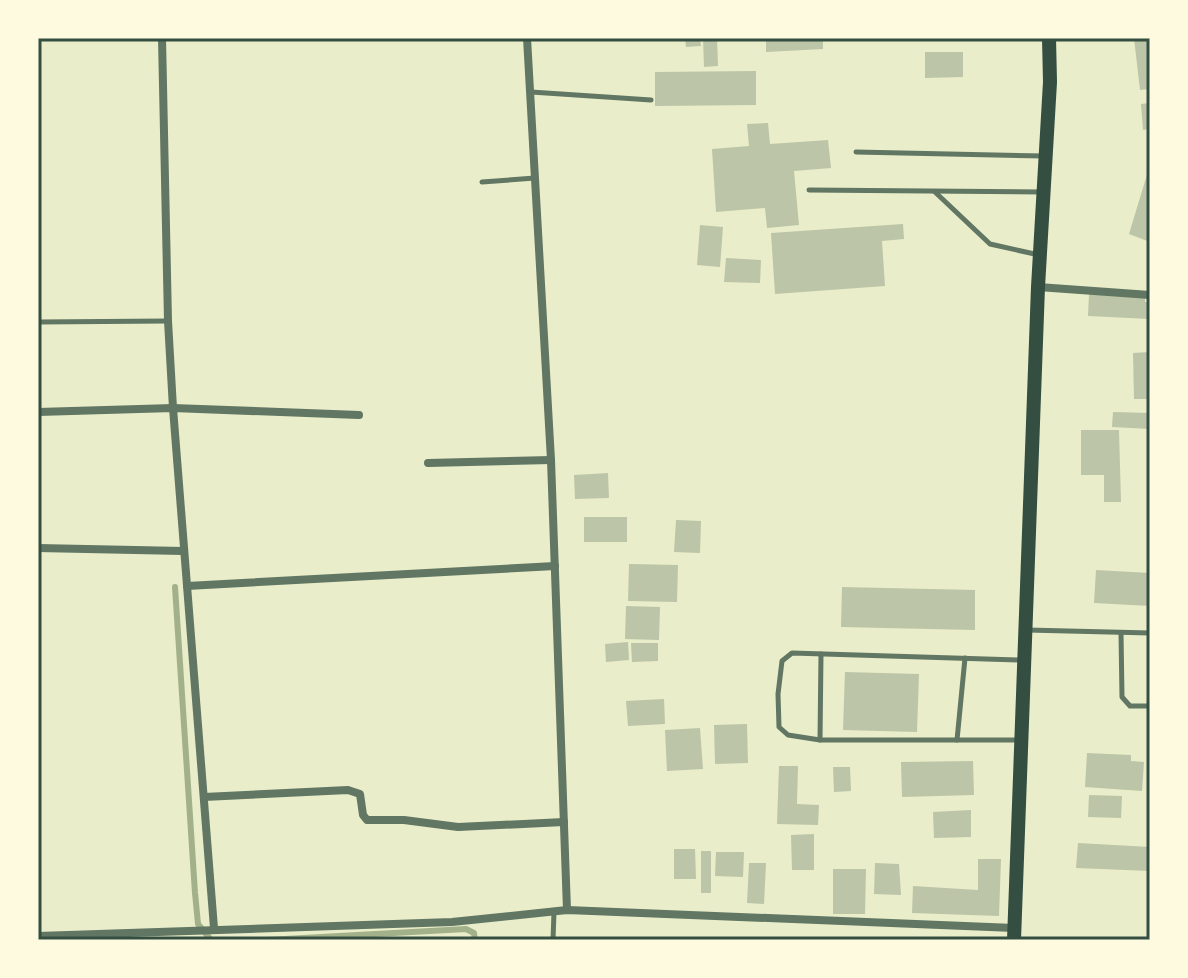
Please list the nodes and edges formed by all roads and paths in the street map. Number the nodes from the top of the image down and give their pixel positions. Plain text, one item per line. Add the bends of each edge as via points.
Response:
1 (162, 38) edge
2 (527, 38) edge
3 (1049, 38) edge
4 (531, 92) junction
5 (651, 100) dead end
6 (856, 152) dead end
7 (1045, 156) junction
8 (536, 178) junction
9 (482, 182) dead end
10 (809, 190) dead end
11 (934, 191) junction
12 (1043, 192) junction
13 (1040, 256) junction
14 (1038, 287) junction
15 (1150, 295) edge
16 (168, 321) junction
17 (38, 322) edge
18 (173, 408) junction
19 (38, 412) edge
20 (359, 415) dead end
21 (551, 460) junction
22 (428, 463) dead end
23 (38, 548) edge
24 (183, 551) junction
25 (555, 566) junction
26 (187, 586) junction
27 (1025, 630) junction
28 (1121, 633) junction
29 (1150, 633) edge
30 (821, 654) junction
31 (965, 658) junction
32 (1024, 660) junction
33 (1150, 706) edge
34 (820, 740) junction
35 (957, 740) junction
36 (1021, 740) junction
37 (204, 797) junction
38 (564, 822) junction
39 (567, 910) junction
40 (554, 911) junction
41 (210, 928) junction
42 (1014, 934) edge
43 (38, 936) edge
44 (553, 940) edge

1 - 16 street
2 - 4 street
3 - 7 main road
4 - 5 lane
4 - 8 street
6 - 7 lane
7 - 12 main road
8 - 9 lane
8 - 21 street
10 - 11 lane
11 - 12 lane
11 - 13 lane via 990,244
12 - 13 main road
13 - 14 main road
14 - 15 street
14 - 27 main road
16 - 17 lane
16 - 18 street
18 - 19 street
18 - 20 street
18 - 24 street
21 - 22 street
21 - 25 street
23 - 24 street
24 - 26 street
25 - 26 street
25 - 38 street
26 - 37 street
27 - 28 lane
27 - 32 main road
28 - 29 lane
28 - 33 lane via 1122,697 1130,706
30 - 31 lane
30 - 34 lane
30 - 34 lane via 792,653 782,661 778,694 782,732
31 - 32 lane
31 - 35 lane
32 - 36 main road
34 - 35 lane
35 - 36 lane
36 - 42 main road
37 - 38 street via 348,790 360,794 367,820 458,827
37 - 41 street
38 - 39 street
39 - 40 street
39 - 42 street
40 - 41 street via 452,922
40 - 44 lane
41 - 43 street

